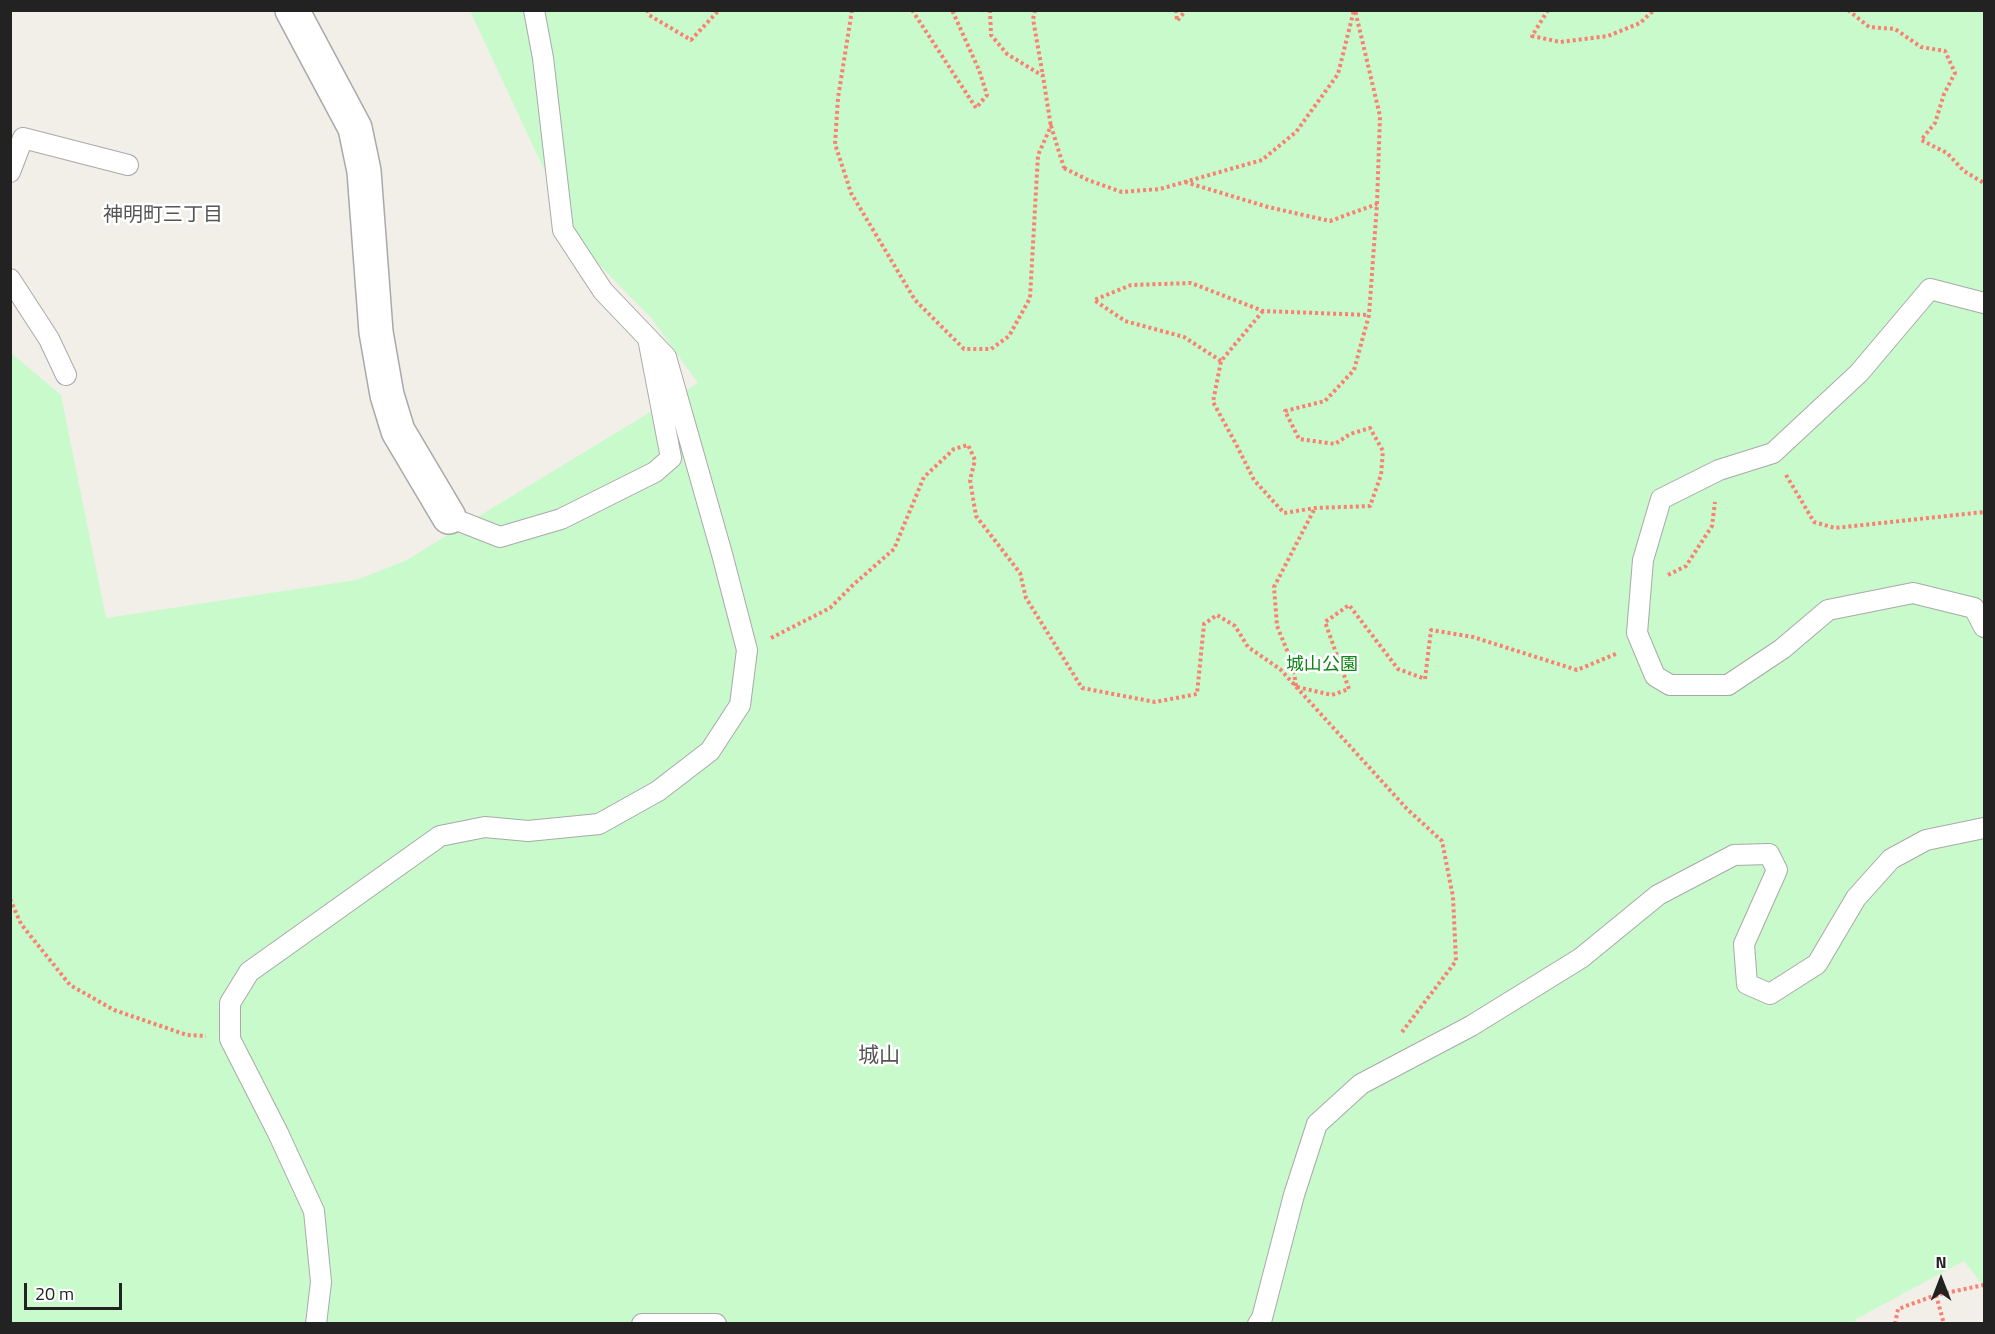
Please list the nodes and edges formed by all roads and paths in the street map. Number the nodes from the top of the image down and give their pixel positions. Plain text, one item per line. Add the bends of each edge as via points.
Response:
1 (292, 10) edge
2 (534, 10) edge
3 (647, 10) edge
4 (719, 10) edge
5 (852, 10) edge
6 (912, 10) edge
7 (952, 10) edge
8 (990, 10) edge
9 (1035, 10) edge
10 (1176, 10) edge
11 (1185, 10) edge
12 (1355, 10) edge
13 (1548, 10) edge
14 (1654, 10) edge
15 (1848, 10) edge
16 (1043, 76) junction
17 (128, 165) dead end
18 (1064, 168) junction
19 (10, 172) edge
20 (1185, 182) junction
21 (1984, 183) edge
22 (1377, 204) junction
23 (10, 279) edge
24 (1984, 303) edge
25 (1263, 311) junction
26 (1369, 315) junction
27 (648, 338) junction
28 (1221, 362) junction
29 (66, 375) dead end
30 (1773, 453) junction
31 (1719, 470) junction
32 (1315, 508) junction
33 (1984, 512) edge
34 (449, 517) joint
35 (1641, 588) junction
36 (1984, 627) edge
37 (1642, 642) junction
38 (747, 650) junction
39 (1296, 686) junction
40 (1984, 828) edge
41 (10, 899) edge
42 (230, 1039) junction
43 (1395, 1040) dead end
44 (1984, 1285) edge
45 (1936, 1295) junction
46 (316, 1323) edge
47 (642, 1323) edge
48 (716, 1323) edge
49 (1258, 1323) edge
50 (1894, 1323) edge
51 (1944, 1323) edge

1 - 34 street via 355,128 364,171 376,332 387,395 398,431
2 - 27 lane via 563,230 603,291
3 - 4 path via 649,15 691,40
5 - 18 path via 835,144 851,193 915,300 964,349 991,349 1009,336 1030,298 1038,155 1051,126
6 - 7 path via 976,108 987,95
8 - 16 path via 991,35 1007,54
9 - 16 path via 1033,19
10 - 11 path via 1177,21
12 - 20 path via 1338,74 1296,132 1262,160
12 - 22 path via 1380,116
13 - 14 path via 1532,36 1560,42 1608,36 1640,23
15 - 21 path via 1869,27 1895,29 1921,47 1945,51 1955,73 1935,123 1922,140 1947,153 1964,171
16 - 18 path via 1049,120
17 - 19 lane via 23,138
18 - 20 path via 1122,192
20 - 22 path via 1330,221
22 - 26 path
23 - 29 lane via 49,339
24 - 30 lane via 1930,289 1859,373
25 - 26 path
25 - 28 path
25 - 28 path via 1191,283 1131,285 1094,300 1125,321 1184,337
26 - 32 path via 1354,370 1325,401 1285,411 1299,439 1335,444 1370,428 1383,451 1381,474 1370,506
27 - 34 lane via 671,458 655,472 561,519 500,537
27 - 38 lane via 666,357
28 - 32 path via 1213,402 1254,480 1284,513
30 - 31 lane
30 - 33 path via 1814,522 1835,528
31 - 35 path via 1712,526 1686,566
31 - 35 lane via 1661,499 1643,560
32 - 39 path via 1274,587 1277,626 1293,665
35 - 37 lane via 1637,633
36 - 37 lane via 1974,608 1913,593 1828,610 1782,649 1728,685 1670,685 1655,676
37 - 39 path via 1577,670 1473,637 1431,630 1425,679 1398,669 1349,605 1326,622 1349,689 1332,695
38 - 39 path via 830,608 894,549 924,477 954,449 968,445 975,460 970,480 976,516 1020,573 1026,598 1082,688 1155,702 1197,693 1204,624 1217,615 1235,626 1248,647 1280,669
38 - 42 lane via 741,705 710,751 658,791 598,825 528,831 485,827 440,836 249,972 230,1003
39 - 43 path via 1407,809 1442,841 1453,897 1456,961
40 - 49 lane via 1926,840 1891,859 1856,898 1817,964 1770,994 1747,984 1744,944 1777,870 1768,854 1734,855 1658,895 1571,964 1471,1026 1361,1084 1317,1124
41 - 42 path via 21,924 70,985 114,1010 187,1035
42 - 46 lane via 314,1211 321,1282
44 - 45 path
45 - 50 path via 1898,1309
45 - 51 path
47 - 48 lane

